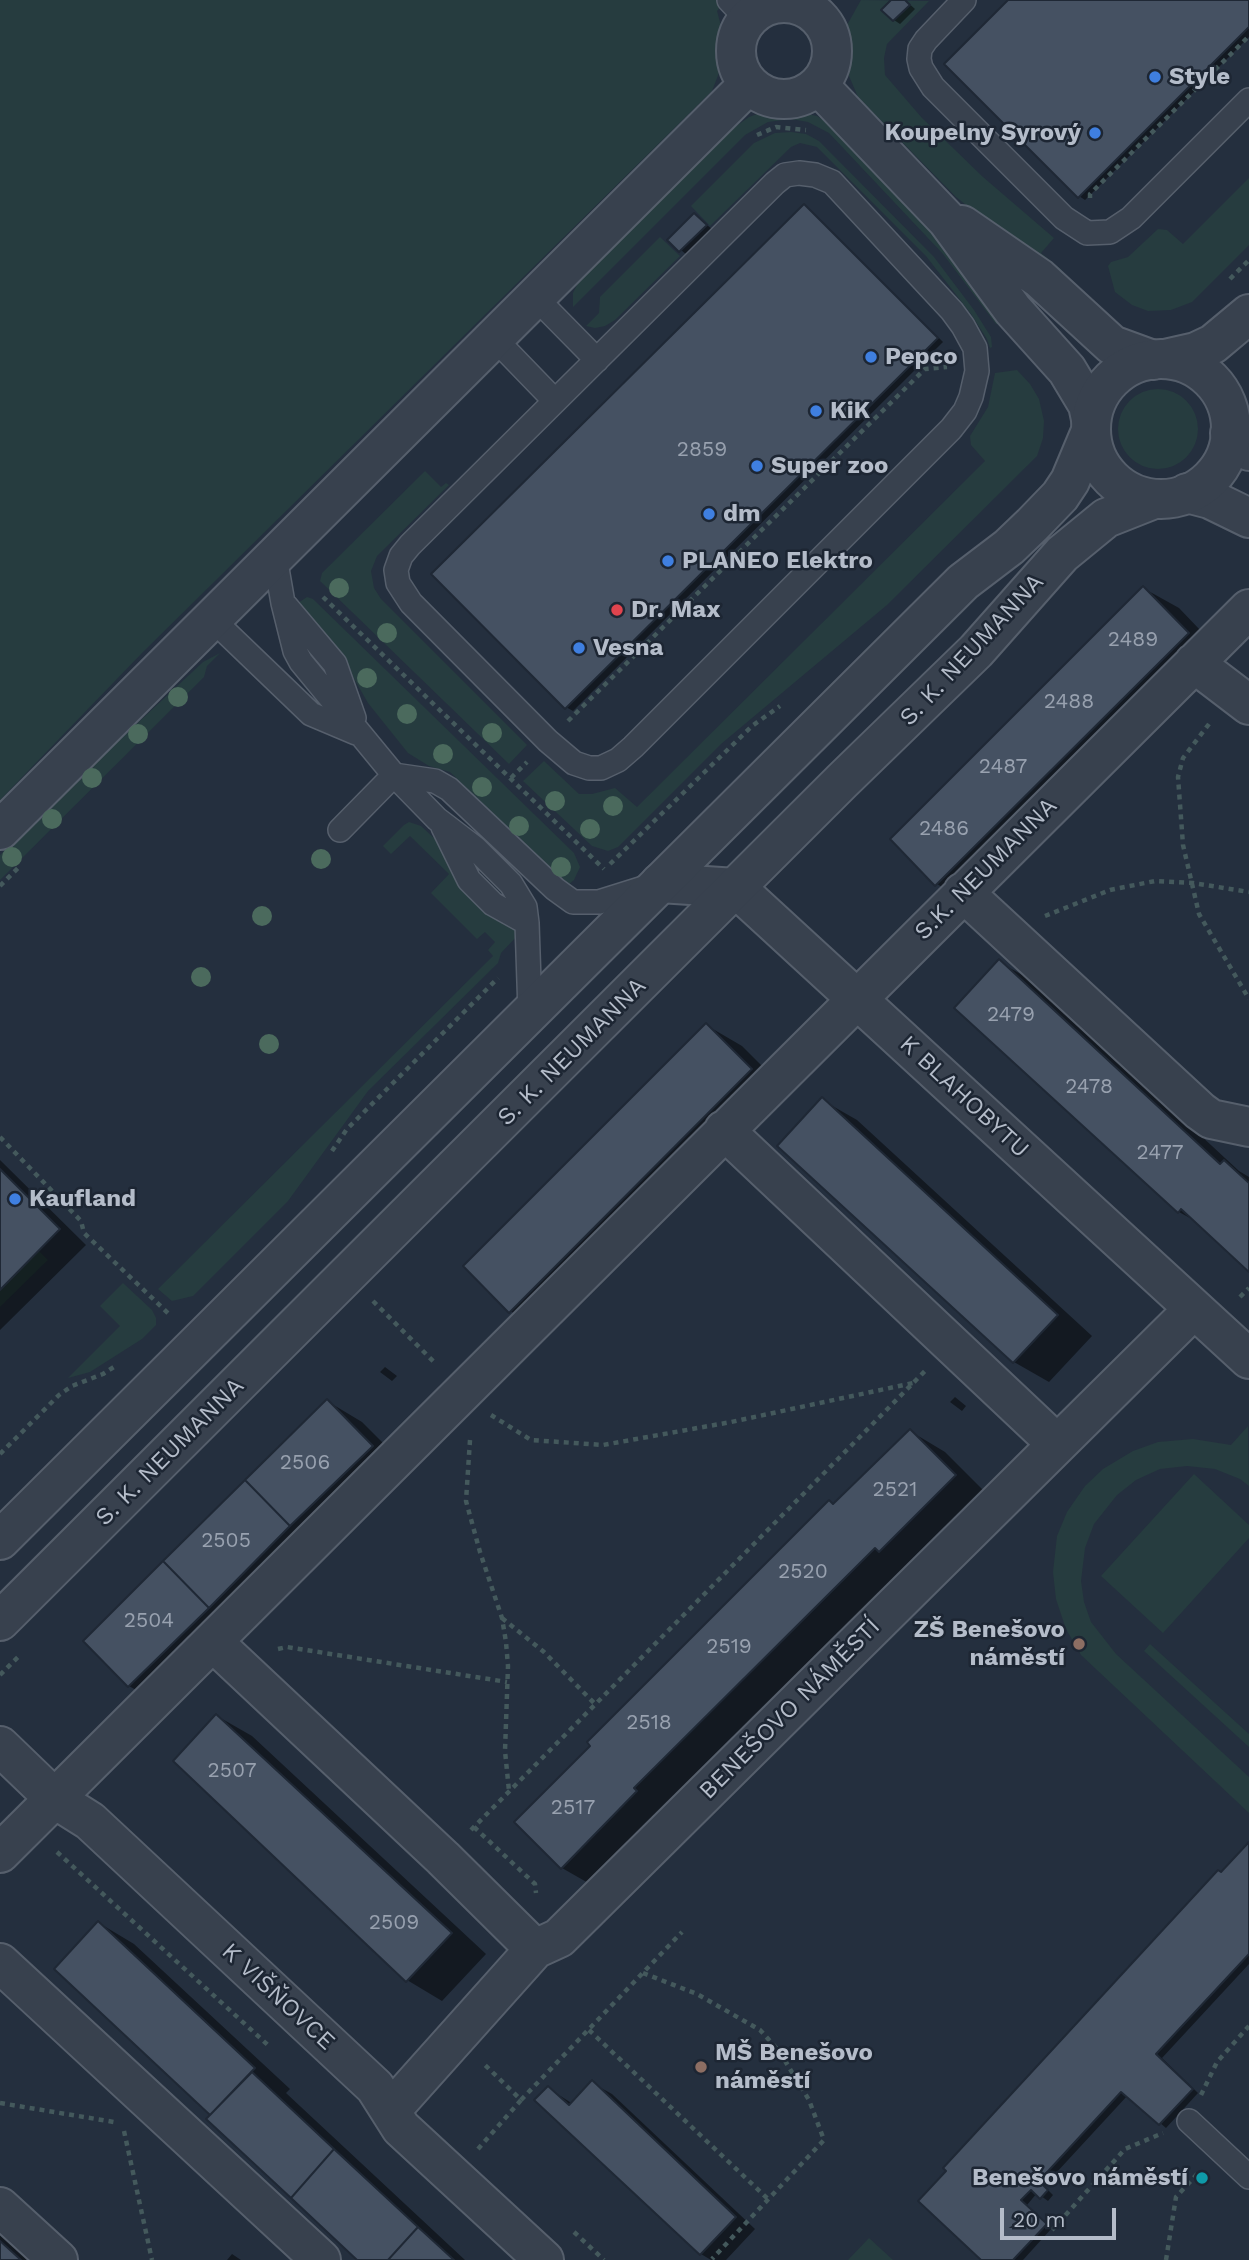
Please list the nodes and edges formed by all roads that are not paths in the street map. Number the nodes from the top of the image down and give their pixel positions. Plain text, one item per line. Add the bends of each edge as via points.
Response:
1 (964, 0) edge
2 (825, 8) edge
3 (738, 10) edge
4 (749, 83) junction
5 (818, 85) junction
6 (1249, 100) edge
7 (923, 194) junction
8 (535, 297) junction
9 (1249, 314) edge
10 (494, 338) junction
11 (597, 360) junction
12 (1159, 360) junction
13 (1249, 380) edge
14 (555, 401) junction
15 (1091, 425) junction
16 (1236, 437) edge
17 (1171, 496) junction
18 (1249, 517) edge
19 (275, 557) junction
20 (1249, 609) edge
21 (212, 619) junction
22 (1194, 663) junction
23 (1241, 699) edge
24 (360, 735) junction
25 (394, 775) junction
26 (0, 830) edge
27 (340, 830) dead end
28 (660, 883) junction
29 (736, 887) junction
30 (963, 892) junction
31 (857, 998) junction
32 (530, 1012) junction
33 (1249, 1127) edge
34 (724, 1130) junction
35 (1195, 1309) junction
36 (1249, 1359) edge
37 (1057, 1444) junction
38 (0, 1540) edge
39 (0, 1621) edge
40 (223, 1651) junction
41 (0, 1746) edge
42 (55, 1799) junction
43 (0, 1853) edge
44 (535, 1949) junction
45 (0, 1963) edge
46 (391, 2110) junction
47 (1189, 2122) road end
48 (1249, 2177) edge
49 (0, 2207) edge
50 (58, 2260) edge
51 (321, 2260) edge
52 (544, 2260) edge

1 - 6 lane via 926,40 919,59 921,68 933,87 1063,218 1087,233 1110,232 1131,218
2 - 3 street via 782,4
2 - 5 street via 832,50
3 - 4 street via 736,52
4 - 5 street via 765,95 783,99
4 - 8 street
5 - 7 street
7 - 12 street via 1039,278 1112,345
7 - 15 street via 1013,310 1067,370 1088,405
8 - 10 street
8 - 11 lane
9 - 12 street via 1213,344
10 - 14 lane
10 - 19 street
11 - 14 lane
11 - 14 lane via 775,183 799,173 832,182 906,261 963,326 975,348 976,364 971,397 951,429 633,747 601,768 574,763 548,741 411,603 398,583 396,570 410,545
12 - 15 street via 1135,364 1117,374 1097,399
12 - 16 street via 1187,364 1212,382 1228,409
13 - 16 street via 1233,411
15 - 17 street via 1099,463 1114,481 1132,493
15 - 28 street, S. K. NEUMANNA via 1070,481 1054,503 1009,547 963,582
16 - 17 street via 1207,482
17 - 18 street via 1210,499
17 - 29 street, S. K. NEUMANNA via 1106,519 1075,541 976,651
19 - 21 street
19 - 24 lane via 283,603 335,664
20 - 22 street, S.K. NEUMANNA
21 - 24 lane via 311,714
21 - 26 street
22 - 23 street
22 - 30 street, S.K. NEUMANNA
24 - 25 lane
25 - 27 lane
25 - 28 lane via 435,781 449,789 573,902 599,902
25 - 32 lane via 437,819 469,880 493,904 527,922
28 - 29 street
28 - 32 street, S. K. NEUMANNA
29 - 31 street, K BLAHOBYTU
29 - 39 street, S. K. NEUMANNA
30 - 31 street, S.K. NEUMANNA
30 - 33 street via 1200,1111 1211,1119
31 - 34 street, S.K. NEUMANNA
31 - 35 street, K BLAHOBYTU
32 - 38 street, S. K. NEUMANNA
34 - 37 street
34 - 40 street, S.K. NEUMANNA via 464,1391
35 - 36 street, K BLAHOBYTU
35 - 37 street, BENEŠOVO NÁMĚSTÍ
37 - 44 street, BENEŠOVO NÁMĚSTÍ via 559,1938
40 - 42 street, S.K. NEUMANNA
40 - 44 street
41 - 42 street, K VIŠŇOVCE
42 - 43 street, S.K. NEUMANNA
42 - 46 street, K VIŠŇOVCE via 90,1821 375,2087
44 - 46 street, BENEŠOVO NÁMĚSTÍ
45 - 51 street
46 - 52 street, K VIŠŇOVCE via 401,2128
47 - 48 lane
49 - 50 street

